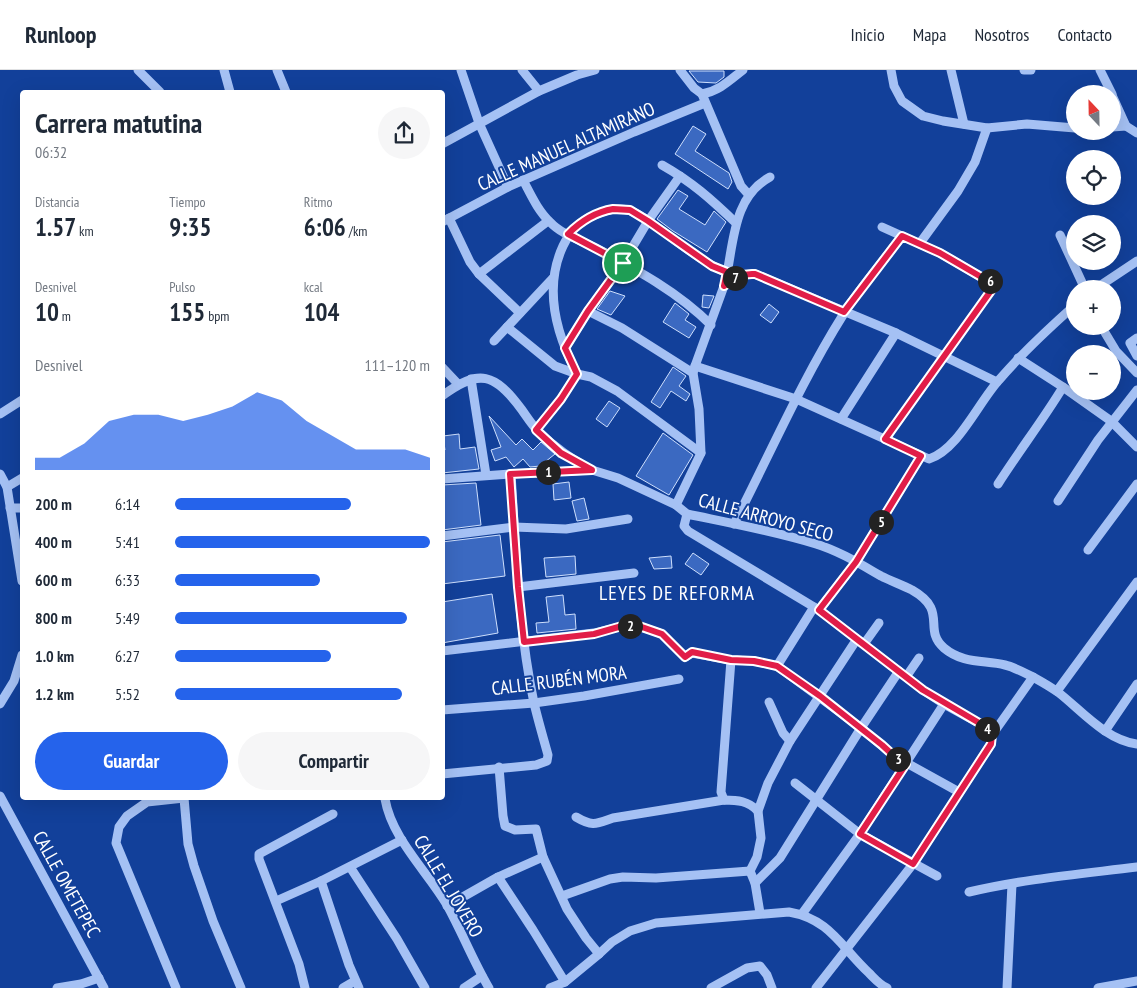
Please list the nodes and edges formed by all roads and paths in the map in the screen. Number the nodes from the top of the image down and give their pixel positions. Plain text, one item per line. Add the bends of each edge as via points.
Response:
1 (138, 70) edge
2 (224, 70) edge
3 (277, 70) edge
4 (461, 70) edge
5 (522, 70) edge
6 (596, 70) edge
7 (680, 70) edge
8 (743, 70) edge
9 (890, 70) edge
10 (952, 70) edge
11 (1024, 70) edge
12 (1031, 70) edge
13 (1100, 70) edge
14 (575, 72) edge
15 (733, 74) edge
16 (1107, 85) edge
17 (158, 90) edge
18 (229, 90) edge
19 (285, 90) edge
20 (539, 91) junction
21 (702, 94) junction
22 (705, 104) junction
23 (1121, 115) edge
24 (480, 123) junction
25 (964, 124) junction
26 (1121, 126) edge
27 (1126, 126) junction
28 (1066, 127) edge
29 (986, 128) junction
30 (1137, 133) edge
31 (445, 142) edge
32 (662, 165) dead end
33 (680, 176) junction
34 (770, 177) dead end
35 (523, 180) junction
36 (508, 187) junction
37 (749, 195) junction
38 (446, 220) edge
39 (548, 221) junction
40 (648, 221) junction
41 (736, 223) junction
42 (882, 227) dead end
43 (568, 234) junction
44 (1060, 235) dead end
45 (902, 236) junction
46 (920, 243) junction
47 (1137, 261) edge
48 (623, 263) junction
49 (727, 272) junction
50 (479, 274) junction
51 (553, 278) junction
52 (1081, 280) edge
53 (1108, 280) edge
54 (724, 286) junction
55 (588, 311) junction
56 (844, 312) junction
57 (520, 313) junction
58 (1066, 313) edge
59 (711, 325) junction
60 (507, 327) junction
61 (896, 333) junction
62 (1106, 335) edge
63 (1137, 338) edge
64 (494, 341) dead end
65 (565, 348) junction
66 (945, 356) junction
67 (1137, 356) edge
68 (1018, 358) junction
69 (445, 370) edge
70 (694, 370) junction
71 (1137, 373) edge
72 (577, 374) junction
73 (471, 379) junction
74 (997, 382) junction
75 (458, 384) junction
76 (1063, 387) junction
77 (1137, 390) edge
78 (445, 394) edge
79 (796, 399) junction
80 (20, 401) edge
81 (0, 414) edge
82 (841, 419) junction
83 (1111, 421) junction
84 (536, 430) junction
85 (885, 439) junction
86 (1137, 446) edge
87 (701, 453) junction
88 (921, 456) junction
89 (592, 470) junction
90 (510, 474) junction
91 (486, 475) junction
92 (20, 478) edge
93 (445, 479) edge
94 (3, 480) edge
95 (998, 484) dead end
96 (1137, 484) edge
97 (1058, 501) dead end
98 (676, 505) junction
99 (10, 508) junction
100 (20, 508) edge
101 (688, 514) junction
102 (628, 519) dead end
103 (734, 524) junction
104 (514, 527) junction
105 (445, 536) edge
106 (1088, 550) dead end
107 (856, 562) junction
108 (20, 567) edge
109 (634, 573) dead end
110 (1137, 582) edge
111 (518, 587) junction
112 (816, 609) junction
113 (879, 623) dead end
114 (524, 642) junction
115 (860, 642) junction
116 (445, 651) edge
117 (919, 658) dead end
118 (731, 660) junction
119 (20, 662) edge
120 (777, 666) junction
121 (903, 674) junction
122 (1033, 677) junction
123 (679, 679) dead end
124 (1137, 684) edge
125 (1057, 691) junction
126 (820, 696) junction
127 (769, 702) dead end
128 (534, 703) junction
129 (0, 704) edge
130 (944, 704) junction
131 (445, 710) edge
132 (861, 728) junction
133 (1105, 731) junction
134 (992, 735) junction
135 (790, 741) junction
136 (1137, 744) edge
137 (906, 764) junction
138 (499, 767) junction
139 (445, 774) edge
140 (795, 783) dead end
141 (959, 792) junction
142 (0, 796) edge
143 (166, 800) edge
144 (184, 800) edge
145 (386, 800) edge
146 (724, 800) junction
147 (815, 800) junction
148 (758, 811) junction
149 (333, 814) dead end
150 (576, 817) dead end
151 (860, 834) junction
152 (402, 840) junction
153 (543, 857) junction
154 (913, 864) junction
155 (350, 867) junction
156 (1137, 867) edge
157 (750, 870) junction
158 (936, 876) dead end
159 (498, 877) junction
160 (321, 881) junction
161 (754, 883) junction
162 (1012, 884) junction
163 (969, 892) dead end
164 (562, 896) junction
165 (276, 901) junction
166 (447, 906) junction
167 (760, 914) junction
168 (802, 914) junction
169 (847, 948) junction
170 (599, 954) junction
171 (482, 976) junction
172 (99, 978) junction
173 (1137, 981) edge
174 (564, 982) junction
175 (357, 985) edge
176 (883, 987) edge
177 (57, 988) edge
178 (104, 988) edge
179 (176, 988) edge
180 (241, 988) edge
181 (305, 988) edge
182 (343, 988) edge
183 (425, 988) edge
184 (464, 988) edge
185 (489, 988) edge
186 (550, 988) edge
187 (711, 988) edge
188 (772, 988) edge
189 (816, 988) edge
190 (1007, 988) edge
191 (1098, 988) edge

1 - 17 street
2 - 18 street
3 - 19 street
4 - 24 street
5 - 20 street
6 - 14 street
7 - 21 street
8 - 15 street
9 - 25 street via 902,101 912,109 923,116
10 - 25 street
11 - 12 street
13 - 16 street
14 - 20 street
15 - 21 street via 724,86
20 - 24 street
21 - 22 street
22 - 35 street, CALLE MANUEL ALTAMIRANO
22 - 37 street
23 - 27 street
24 - 31 street
24 - 36 street
25 - 29 street
26 - 27 street
27 - 30 street
28 - 29 street via 1028,124
29 - 46 street via 975,162
32 - 33 street
33 - 40 street
33 - 41 street via 705,193
34 - 37 street via 760,182
35 - 36 street, CALLE MANUEL ALTAMIRANO
35 - 39 street
36 - 38 street, CALLE MANUEL ALTAMIRANO
37 - 41 street
38 - 50 street
39 - 43 street
39 - 50 street
40 - 43 street via 630,210 613,209 584,220
40 - 48 street
40 - 49 street via 712,266
41 - 49 street
42 - 45 street
43 - 48 street
43 - 51 street
44 - 52 street
45 - 46 street
45 - 56 street
46 - 66 street via 995,285
47 - 53 street
48 - 55 street
48 - 59 street via 683,300
49 - 54 street
50 - 57 street
51 - 57 street
51 - 65 street via 552,297
54 - 56 street via 744,273 755,274
54 - 59 street
55 - 65 street
55 - 70 street
56 - 61 street
56 - 79 street
57 - 60 street
58 - 68 street
59 - 70 street
60 - 64 street
60 - 72 street via 555,366
61 - 66 street
61 - 82 street
62 - 71 street via 1116,351
63 - 67 street via 1130,343
65 - 72 street
66 - 74 street
66 - 85 street
68 - 74 street
68 - 76 street
69 - 75 street
70 - 79 street
70 - 87 street
72 - 84 street
72 - 87 street via 591,377 617,391
73 - 75 street, CALLE ARROYO SECO
73 - 84 street, CALLE ARROYO SECO via 491,379 507,391
73 - 91 street
74 - 88 street via 950,447 929,459
75 - 78 street, CALLE ARROYO SECO
76 - 83 street
76 - 95 street
77 - 83 street
79 - 82 street
79 - 103 street
80 - 81 street
82 - 85 street
83 - 86 street
83 - 97 street
84 - 89 street, CALLE ARROYO SECO via 561,453
85 - 88 street
87 - 98 street
88 - 107 street
89 - 90 street, CALLE ARROYO SECO
89 - 98 street, CALLE ARROYO SECO via 618,478
90 - 91 street, CALLE ARROYO SECO
90 - 104 street
91 - 93 street, CALLE ARROYO SECO
92 - 94 street
94 - 99 street
96 - 106 street
98 - 101 street, CALLE ARROYO SECO
99 - 100 street
99 - 108 street
101 - 103 street, CALLE ARROYO SECO
101 - 112 street via 684,526 688,531
102 - 104 street via 566,529
103 - 107 street, CALLE ARROYO SECO via 818,544
104 - 105 street
104 - 111 street
107 - 112 street
107 - 122 street, CALLE ARROYO SECO via 926,600 932,608 937,640 956,657 1006,665
109 - 111 street
110 - 125 street
111 - 114 street
112 - 115 street
112 - 120 street
113 - 115 street
114 - 116 street
114 - 118 street via 639,626 662,634 685,657 692,652
114 - 128 street
115 - 121 street
115 - 126 street
117 - 121 street
118 - 120 street
118 - 146 street via 721,792
119 - 129 street via 14,681
120 - 126 street
121 - 130 street
121 - 132 street
122 - 125 street, CALLE ARROYO SECO
122 - 134 street
123 - 128 street, CALLE RUBÉN MORA
124 - 133 street
125 - 133 street, CALLE ARROYO SECO
126 - 132 street
126 - 135 street
127 - 135 street
128 - 131 street, CALLE RUBÉN MORA
128 - 138 street via 547,761 536,765
130 - 134 street via 986,727
130 - 137 street
132 - 137 street
132 - 147 street
133 - 136 street, CALLE ARROYO SECO
134 - 141 street via 991,744
135 - 148 street
137 - 141 street
137 - 151 street
138 - 139 street
138 - 153 street via 505,826 514,830 536,829
140 - 147 street
141 - 154 street
142 - 172 street, CALLE OMETEPEC
143 - 179 street via 147,802 127,816 119,827 116,843
144 - 180 street via 188,844 194,866
145 - 152 street, CALLE EL JOVERO via 387,810
146 - 148 street via 739,800 751,804
146 - 150 street via 587,824
147 - 151 street
147 - 161 street via 780,858
148 - 157 street via 761,838
149 - 165 street via 259,854
151 - 154 street
151 - 168 street
152 - 155 street
152 - 166 street, CALLE EL JOVERO
153 - 159 street
153 - 164 street
154 - 158 street
154 - 169 street
155 - 160 street
155 - 183 street
156 - 162 street
157 - 161 street
157 - 164 street via 656,878 624,877
159 - 166 street
159 - 174 street
160 - 165 street
160 - 175 street
161 - 167 street
162 - 163 street
162 - 190 street
164 - 170 street via 567,909
165 - 181 street
166 - 171 street, CALLE EL JOVERO
167 - 168 street
167 - 170 street via 656,923 630,932
168 - 169 street via 832,931
169 - 176 street
169 - 189 street
170 - 174 street
171 - 184 street
171 - 185 street, CALLE EL JOVERO
172 - 177 street
172 - 178 street, CALLE OMETEPEC
173 - 191 street
174 - 186 street
175 - 182 street
187 - 188 street via 747,968 760,966

